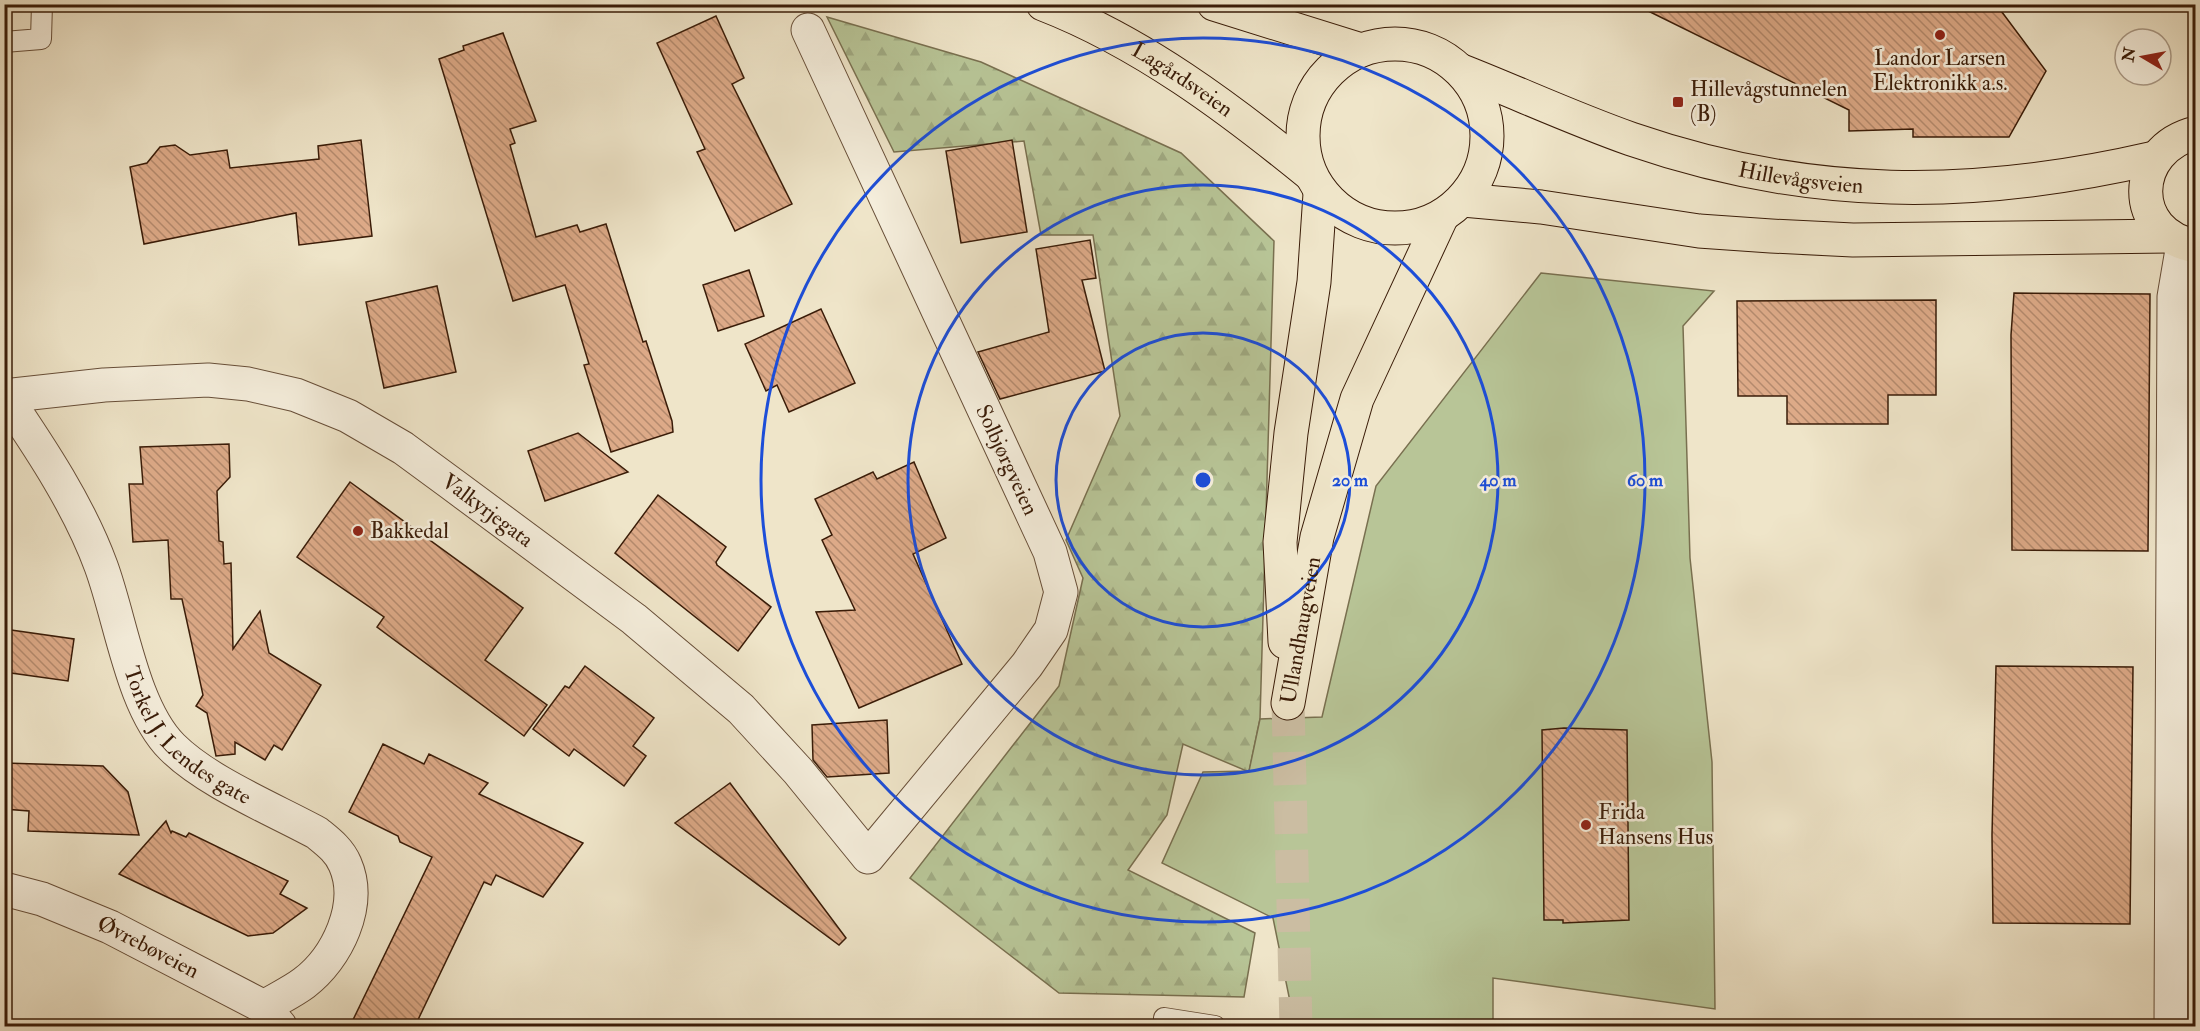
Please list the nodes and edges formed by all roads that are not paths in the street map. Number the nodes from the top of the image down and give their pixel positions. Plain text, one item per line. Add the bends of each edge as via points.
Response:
1 (42, 4) edge
2 (1043, 4) edge
3 (1214, 4) edge
4 (808, 30) dead end
5 (4, 42) edge
6 (1361, 50) junction
7 (1462, 71) junction
8 (2196, 133) edge
9 (2154, 158) junction
10 (1315, 184) junction
11 (1452, 208) junction
12 (2182, 242) edge
13 (5, 396) edge
14 (2185, 620) edge
15 (868, 857) joint
16 (2184, 868) edge
17 (4, 889) edge
18 (272, 1017) edge
19 (1164, 1017) dead end
20 (1215, 1026) edge
21 (2171, 1026) edge

1 - 5 lane via 41,39
2 - 10 main road, Lagårdsveien via 1137,51 1192,85 1244,121
3 - 6 main road
4 - 15 street, Solbjørgveien via 1050,552 1061,592 1051,630 1027,665
6 - 7 main road via 1403,43 1440,54
6 - 10 main road via 1334,66 1312,97 1302,133
7 - 9 main road, Hillevågsveien via 1630,138 1784,179 1851,187 1915,188 2084,174
7 - 11 main road via 1480,98 1487,131 1482,167
8 - 9 main road via 2167,144
9 - 12 main road via 2146,182 2147,206 2155,222
10 - 11 main road via 1350,218 1381,228 1412,228
10 - 11 main road, Ullandhaugveien via 1314,282 1291,433 1280,542 1288,703 1317,537 1357,399
11 - 12 main road via 1541,207 1699,231 1853,240
12 - 14 street via 2174,297
13 - 15 street, Valkyrjegata via 208,380 296,395 348,416 403,448 634,619 741,709
13 - 18 street, Torkel J. Lendes gate via 36,442 101,565 146,711 171,746 200,770 317,833 334,847 345,865 351,907 334,951
14 - 16 street
16 - 21 street
17 - 18 street, Øvrebøveien via 42,899 110,927
19 - 20 lane

